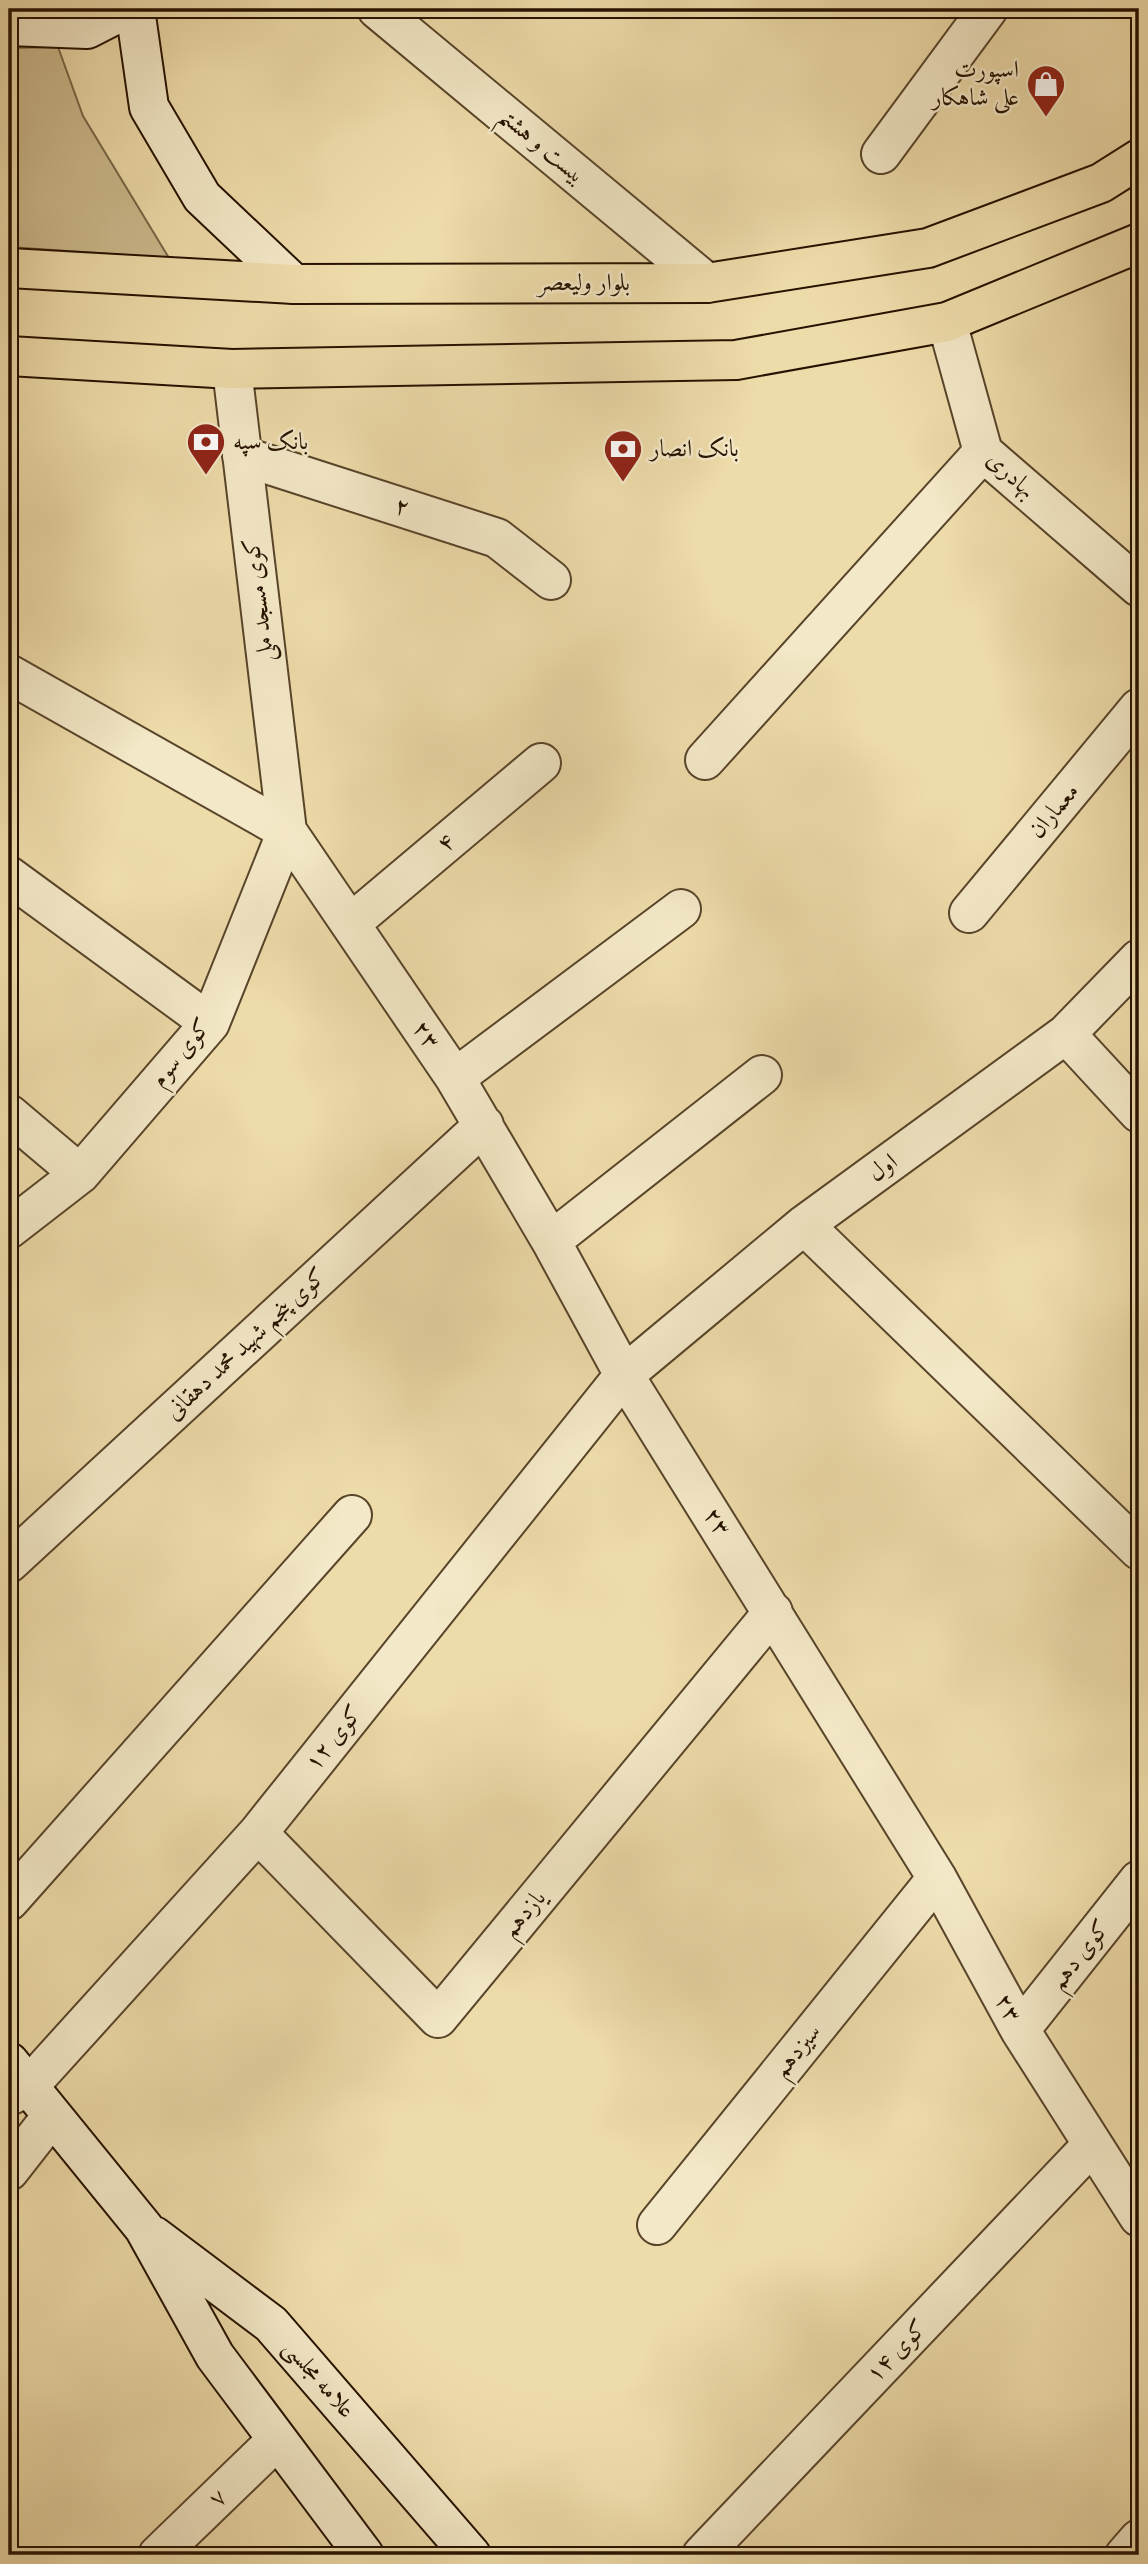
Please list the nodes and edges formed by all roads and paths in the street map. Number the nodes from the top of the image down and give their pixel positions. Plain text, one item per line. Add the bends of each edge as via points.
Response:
1 (126, 9) edge
2 (135, 9) edge
3 (377, 9) edge
4 (988, 9) edge
5 (9, 26) edge
6 (881, 154) dead end
7 (1139, 159) edge
8 (1139, 243) edge
9 (9, 268) edge
10 (707, 283) junction
11 (294, 284) junction
12 (947, 322) junction
13 (9, 356) edge
14 (232, 369) junction
15 (983, 452) junction
16 (242, 456) junction
17 (551, 580) dead end
18 (1139, 587) edge
19 (9, 674) edge
20 (1139, 708) edge
21 (705, 760) dead end
22 (541, 763) dead end
23 (287, 831) junction
24 (9, 876) edge
25 (681, 909) dead end
26 (969, 914) dead end
27 (351, 923) junction
28 (1139, 959) edge
29 (209, 1023) junction
30 (1066, 1034) junction
31 (762, 1075) dead end
32 (454, 1078) junction
33 (1139, 1113) edge
34 (9, 1114) edge
35 (484, 1125) junction
36 (80, 1174) junction
37 (804, 1225) junction
38 (9, 1229) edge
39 (551, 1241) junction
40 (624, 1375) junction
41 (352, 1515) dead end
42 (1139, 1550) edge
43 (9, 1563) edge
44 (774, 1612) junction
45 (258, 1833) junction
46 (937, 1878) junction
47 (1139, 1880) edge
48 (9, 1901) edge
49 (1020, 2030) junction
50 (15, 2081) edge
51 (52, 2116) junction
52 (1091, 2146) junction
53 (9, 2171) edge
54 (1138, 2215) edge
55 (657, 2225) dead end
56 (144, 2228) junction
57 (277, 2440) junction
58 (1139, 2539) edge
59 (158, 2555) edge
60 (364, 2555) edge
61 (471, 2555) edge
62 (702, 2555) edge
63 (1125, 2555) edge

1 - 5 street via 87,29
2 - 11 street via 149,107 202,197
3 - 10 street, بیست و هشتم
4 - 6 street
7 - 10 main road, بلوار ولیعصر via 1101,183 928,248
8 - 12 main road
9 - 11 main road, بلوار ولیعصر
10 - 11 main road, بلوار ولیعصر
12 - 14 main road via 736,360
12 - 15 street, بهادری
13 - 14 main road
14 - 16 street, کوی مسجد ملی
15 - 18 street, بهادری
15 - 21 street
16 - 17 street, ۲ via 498,538
16 - 23 street, کوی مسجد ملی
19 - 23 street
20 - 26 street, معماران
22 - 27 street, ۴
23 - 27 street, ۲۳
23 - 29 street, کوی سوم
24 - 29 street
25 - 32 street
27 - 32 street, ۲۳
28 - 30 street, اول
29 - 36 street, کوی سوم
30 - 33 street
30 - 37 street, اول
31 - 39 street
32 - 35 street, ۲۳
34 - 36 street
35 - 39 street, ۲۳
35 - 43 street, کوی پنجم شهید محمد دهقانی
36 - 38 street, کوی سوم
37 - 40 street, اول
37 - 42 street
39 - 40 street, ۲۳
40 - 44 street, ۲۳
40 - 45 street, کوی ۱۲
41 - 48 street
44 - 45 street, یازدهم via 438,2018
44 - 46 street, ۲۳
45 - 50 street, کوی ۱۲
46 - 49 street, ۲۳
46 - 55 street, سیزدهم
47 - 49 street, کوی دهم
49 - 52 street, ۲۳
50 - 51 street, علامه مجلسی
51 - 53 street
51 - 56 street, علامه مجلسی
52 - 54 street, ۲۳
52 - 62 street, کوی ۱۴
56 - 57 street, علامه مجلسی via 215,2356
56 - 61 street, علامه مجلسی via 271,2324
57 - 59 street, ۷
57 - 60 street, علامه مجلسی
58 - 63 street

